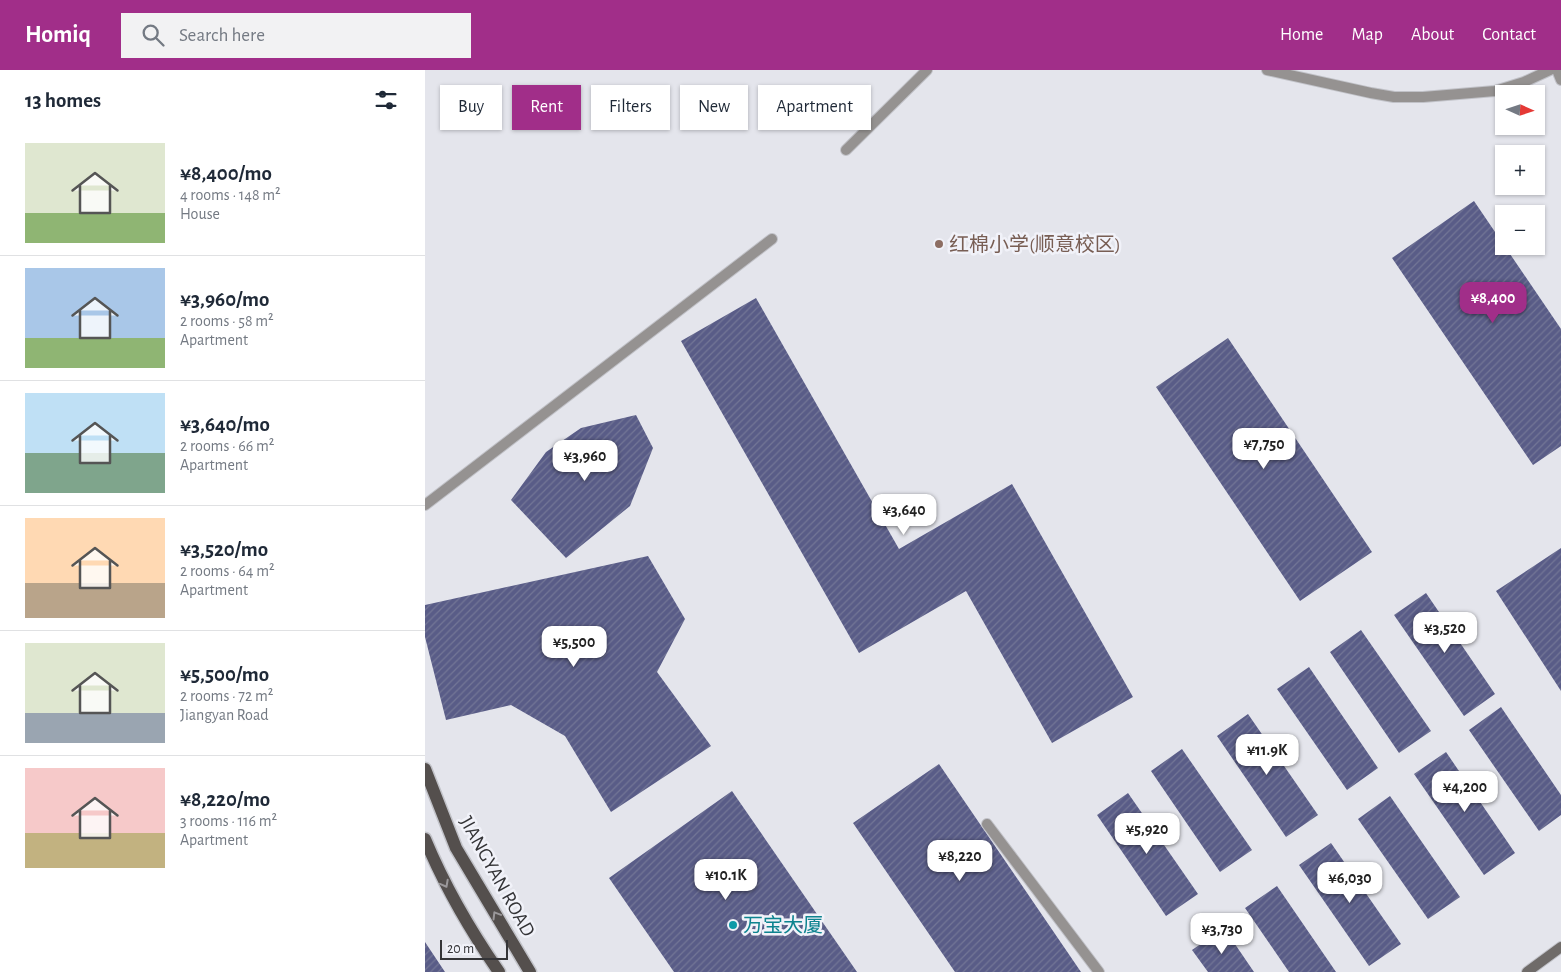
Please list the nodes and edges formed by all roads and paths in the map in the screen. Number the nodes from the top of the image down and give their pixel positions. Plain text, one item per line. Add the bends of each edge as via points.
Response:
1 (927, 70) edge
2 (1267, 70) edge
3 (1550, 70) edge
4 (1557, 70) edge
5 (1561, 80) edge
6 (846, 150) dead end
7 (772, 239) dead end
8 (425, 506) edge
9 (425, 769) edge
10 (987, 824) dead end
11 (425, 840) edge
12 (1561, 947) edge
13 (499, 972) edge
14 (530, 972) edge
15 (1099, 972) edge
16 (1527, 972) edge

1 - 6 street
2 - 3 street via 1371,93 1423,98 1495,91
4 - 5 street
7 - 8 street
14 -> 9 main road, JIANGYAN ROAD via 456,848
10 - 15 street
11 -> 13 main road via 463,918
12 - 16 main road

